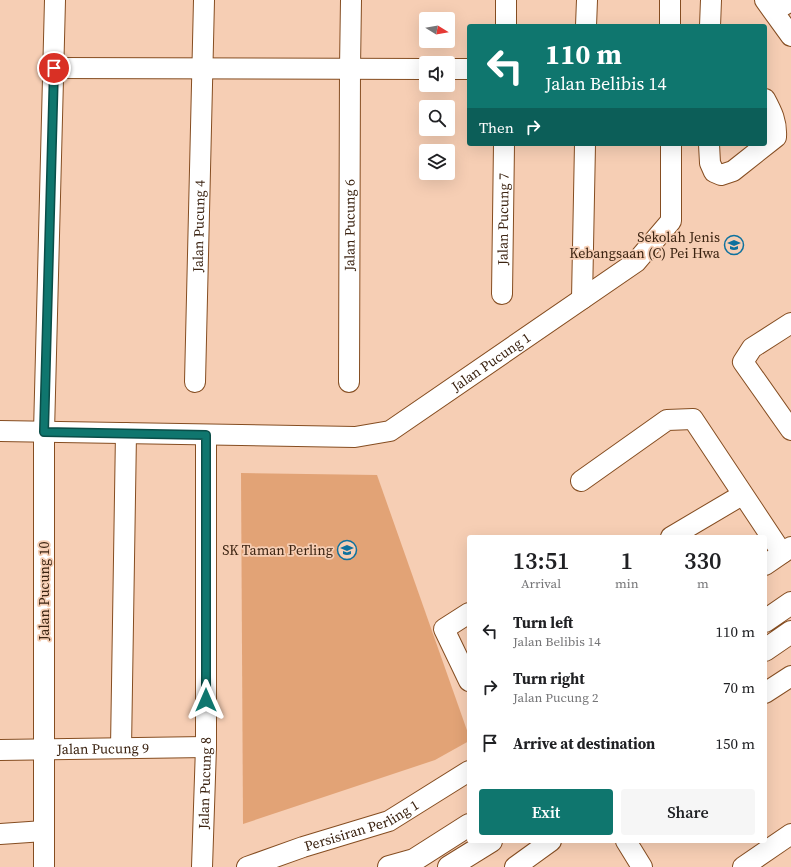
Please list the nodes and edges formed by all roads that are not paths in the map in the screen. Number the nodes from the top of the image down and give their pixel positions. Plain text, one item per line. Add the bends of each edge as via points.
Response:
1 (55, 0) edge
2 (204, 0) edge
3 (351, 0) edge
4 (506, 0) edge
5 (587, 0) edge
6 (670, 0) edge
7 (791, 0) edge
8 (711, 2) edge
9 (770, 6) edge
10 (506, 24) edge
11 (586, 24) edge
12 (670, 24) edge
13 (710, 24) edge
14 (722, 24) edge
15 (791, 36) edge
16 (54, 68) junction
17 (350, 68) junction
18 (419, 69) edge
19 (455, 69) edge
20 (467, 69) edge
21 (203, 70) junction
22 (767, 102) edge
23 (767, 144) edge
24 (504, 146) edge
25 (585, 146) edge
26 (671, 146) edge
27 (709, 146) edge
28 (764, 146) edge
29 (502, 294) dead end
30 (582, 299) junction
31 (791, 323) edge
32 (195, 382) dead end
33 (349, 382) dead end
34 (791, 430) edge
35 (0, 431) edge
36 (44, 432) junction
37 (126, 433) junction
38 (206, 435) junction
39 (581, 480) dead end
40 (742, 496) junction
41 (674, 535) edge
42 (786, 550) edge
43 (767, 564) edge
44 (791, 603) edge
45 (467, 615) edge
46 (767, 620) edge
47 (791, 632) edge
48 (767, 649) edge
49 (791, 676) edge
50 (467, 677) edge
51 (767, 692) edge
52 (206, 747) junction
53 (121, 748) junction
54 (0, 750) edge
55 (44, 750) junction
56 (467, 772) edge
57 (467, 826) edge
58 (44, 831) junction
59 (0, 834) edge
60 (791, 834) edge
61 (488, 843) edge
62 (548, 843) edge
63 (627, 843) edge
64 (44, 867) edge
65 (202, 867) edge
66 (246, 867) edge
67 (389, 867) edge
68 (449, 867) edge
69 (515, 867) edge
70 (642, 867) edge
71 (743, 867) edge

1 - 16 street, Jalan Pucung 10
2 - 21 street, Jalan Pucung 4
3 - 17 street, Jalan Pucung 6
4 - 10 street
5 - 11 street
6 - 12 street
7 - 9 street
8 - 13 street
8 - 14 street
9 - 15 street
16 - 21 street
16 - 36 street, Jalan Pucung 10
17 - 18 street
17 - 21 street
17 - 33 street, Jalan Pucung 6
19 - 20 street
21 - 32 street, Jalan Pucung 4
22 - 23 street via 774,114 777,128 776,137
24 - 29 street, Jalan Pucung 7
25 - 30 street
26 - 30 street, Jalan Pucung 1 via 671,221 636,262
27 - 28 street via 712,168 721,175 732,171
30 - 38 street, Jalan Pucung 1 via 390,431 355,436
31 - 34 street via 752,348 743,362
35 - 36 street, Jalan Pucung 1
36 - 37 street, Jalan Pucung 1
36 - 55 street, Jalan Pucung 10
37 - 38 street, Jalan Pucung 1
37 - 53 street
38 - 52 street, Jalan Pucung 8
39 - 40 street via 666,420 693,419
40 - 41 street
40 - 42 street
42 - 43 street
44 - 46 main road
45 - 50 street via 444,629
47 - 48 main road
49 - 51 street
52 - 53 street, Jalan Pucung 9
52 - 65 street, Jalan Pucung 8
53 - 55 street, Jalan Pucung 9
54 - 55 street, Jalan Pucung 9
55 - 58 street, Jalan Pucung 10
56 - 66 street, Persisiran Perling 1 via 389,821
57 - 67 main road via 414,860
58 - 59 street
58 - 64 street, Jalan Pucung 10
60 - 71 street
61 - 68 main road
62 - 69 street
63 - 70 street

